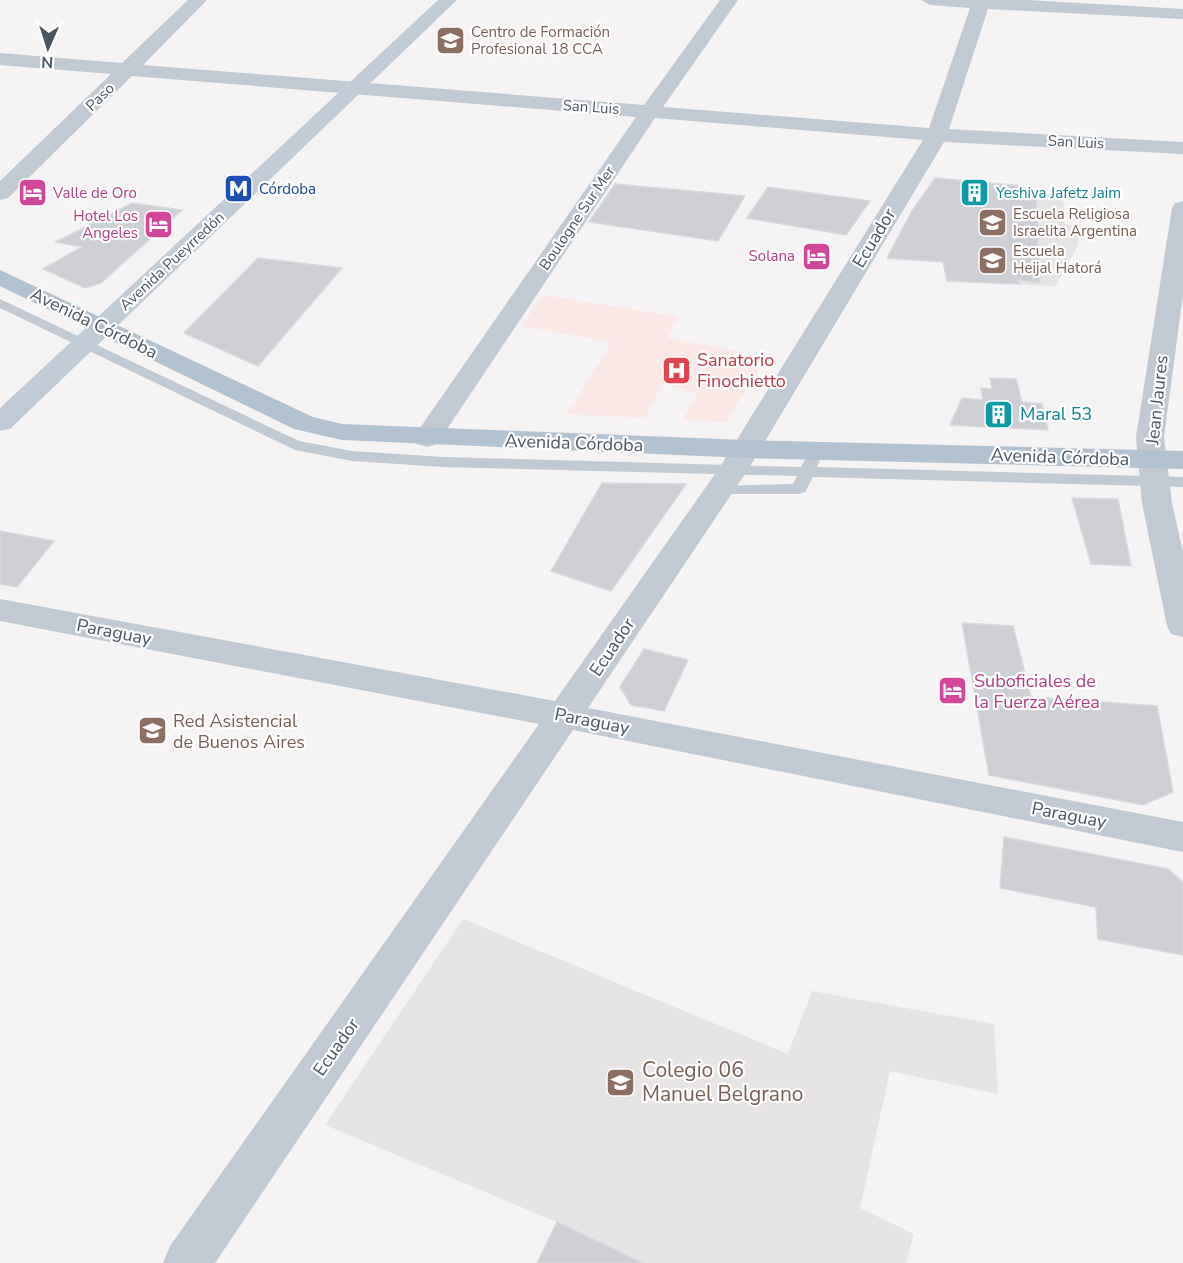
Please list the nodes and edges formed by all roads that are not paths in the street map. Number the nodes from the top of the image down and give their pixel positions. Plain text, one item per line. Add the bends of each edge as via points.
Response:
1 (198, 0) edge
2 (448, 0) edge
3 (729, 0) edge
4 (930, 0) edge
5 (981, 1) edge
6 (1183, 14) edge
7 (0, 59) edge
8 (127, 71) junction
9 (353, 88) junction
10 (650, 111) junction
11 (937, 135) junction
12 (1183, 148) edge
13 (0, 193) edge
14 (1183, 208) edge
15 (0, 277) edge
16 (0, 303) edge
17 (93, 336) junction
18 (0, 423) edge
19 (427, 438) junction
20 (1183, 460) edge
21 (813, 461) junction
22 (733, 469) junction
23 (1163, 474) edge
24 (0, 610) edge
25 (1183, 626) edge
26 (565, 716) junction
27 (1183, 837) edge
28 (187, 1263) edge

1 - 8 street, Paso
2 - 9 main road, Avenida Pueyrredón
3 - 10 street, Boulogne Sur Mer
4 - 5 street
5 - 6 street
5 - 11 street, Ecuador
7 - 8 street, San Luis
8 - 9 street, San Luis
8 - 13 street, Paso
9 - 10 street, San Luis
9 - 17 main road, Avenida Pueyrredón
10 - 11 street, San Luis
10 - 19 street, Boulogne Sur Mer
11 - 12 street, San Luis
11 - 22 street, Ecuador
14 - 23 street, Jean Jaures via 1150,437
15 - 17 main road, Avenida Córdoba
16 - 17 lane, Avenida Córdoba
17 - 18 main road, Avenida Pueyrredón
17 - 19 main road, Avenida Córdoba via 322,429
17 - 22 lane, Avenida Córdoba via 295,445 323,453 444,462
19 - 22 main road, Avenida Córdoba
20 - 23 main road, Avenida Córdoba
21 - 22 main road, Avenida Córdoba
21 - 22 lane via 799,489
21 - 23 main road, Avenida Córdoba
22 - 26 street, Ecuador
23 - 25 street, Jean Jaures
24 - 26 street, Paraguay
26 - 27 street, Paraguay
26 - 28 street, Ecuador

